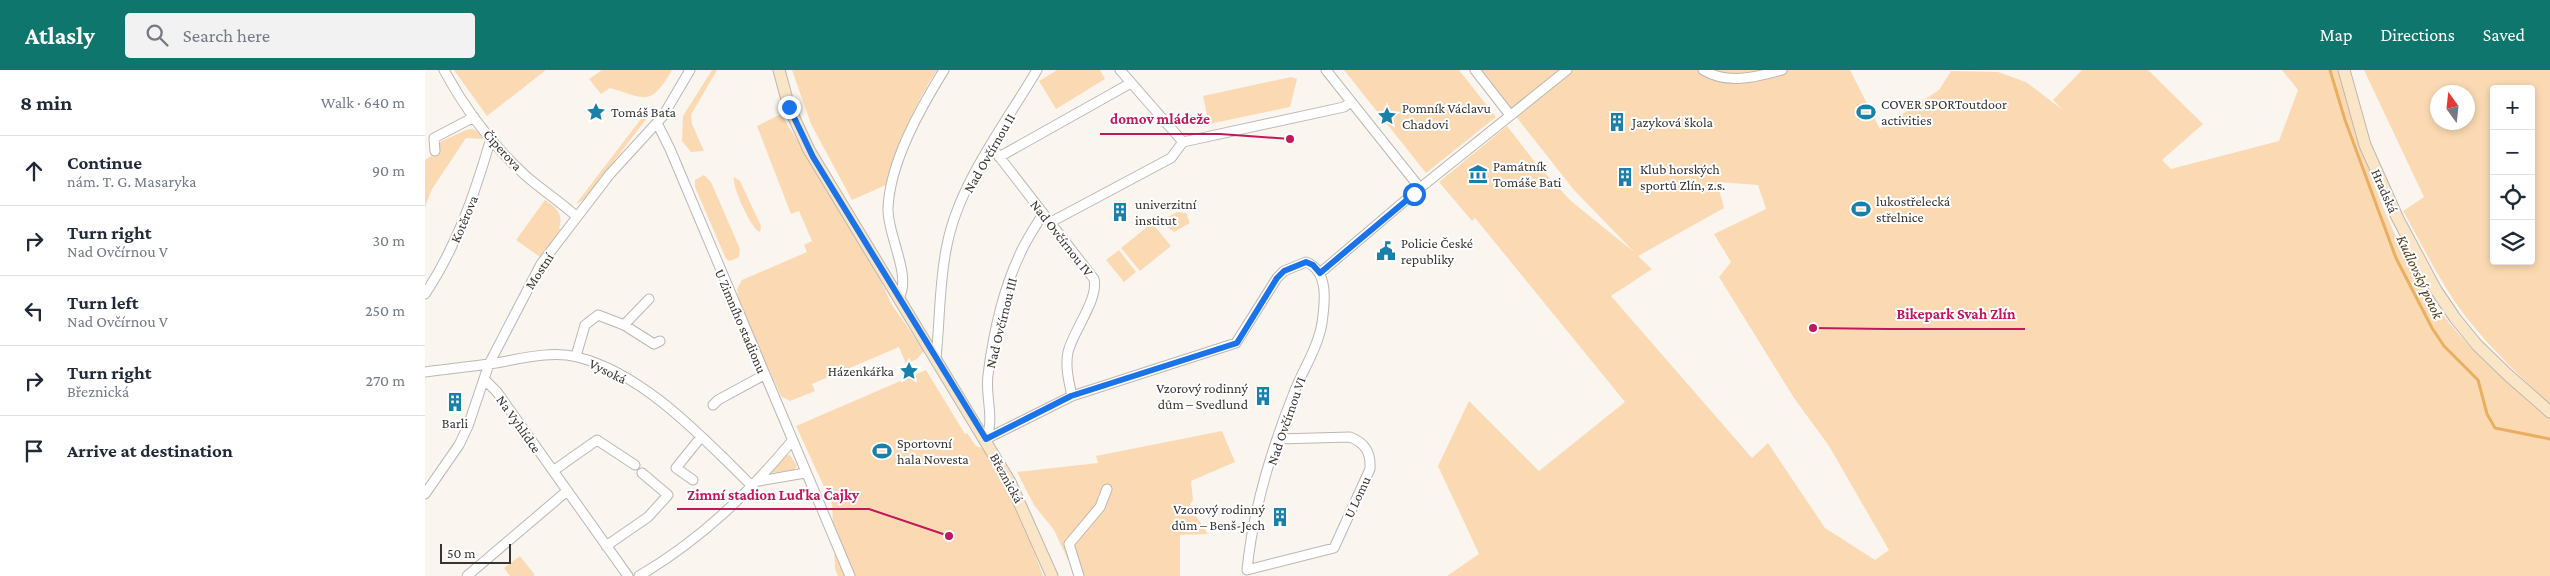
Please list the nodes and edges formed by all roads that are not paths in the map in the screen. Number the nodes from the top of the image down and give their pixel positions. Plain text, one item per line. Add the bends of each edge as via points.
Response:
1 (444, 70) edge
2 (690, 70) edge
3 (779, 70) edge
4 (944, 70) edge
5 (1037, 70) edge
6 (1120, 70) edge
7 (1326, 70) edge
8 (1475, 70) edge
9 (1567, 70) edge
10 (1703, 70) edge
11 (1782, 70) edge
12 (2344, 70) edge
13 (1131, 83) junction
14 (1351, 102) junction
15 (1510, 115) junction
16 (474, 117) junction
17 (657, 123) junction
18 (491, 138) junction
19 (1183, 142) junction
20 (991, 146) junction
21 (435, 151) dead end
22 (999, 157) junction
23 (1421, 188) junction
24 (1043, 214) junction
25 (577, 217) junction
26 (1051, 222) junction
27 (1320, 273) junction
28 (425, 294) edge
29 (899, 298) junction
30 (649, 299) dead end
31 (624, 325) junction
32 (660, 340) dead end
33 (576, 356) junction
34 (936, 358) junction
35 (489, 364) junction
36 (425, 372) edge
37 (764, 375) junction
38 (484, 378) junction
39 (1071, 396) junction
40 (713, 405) dead end
41 (2550, 412) edge
42 (701, 437) junction
43 (986, 439) junction
44 (1278, 439) junction
45 (792, 441) junction
46 (635, 465) dead end
47 (553, 471) junction
48 (642, 473) dead end
49 (805, 473) junction
50 (693, 480) dead end
51 (756, 484) junction
52 (1107, 489) dead end
53 (567, 491) junction
54 (425, 494) edge
55 (606, 546) junction
56 (1247, 570) joint
57 (467, 576) edge
58 (628, 576) edge
59 (639, 576) edge
60 (850, 576) edge
61 (1052, 576) edge
62 (1079, 576) edge

1 - 16 street, Čiperova
2 - 17 street, Mostní
3 - 29 main road, Březnická via 798,130
4 - 29 street via 914,122 891,191 889,218 902,276 903,290
5 - 20 street, Nad Ovčírnou II
6 - 13 street
7 - 14 street
8 - 15 street
9 - 15 street
10 - 11 street via 1724,78
12 - 41 main road, Hradská via 2365,145 2398,219 2436,290 2477,344
13 - 19 street
13 - 22 street
14 - 19 street via 1344,107
14 - 23 street
15 - 23 street
16 - 18 street, Čiperova
16 - 21 street via 434,138
17 - 25 street, Mostní
17 - 37 street, U Zimního stadionu
18 - 25 street, Čiperova via 526,175
18 - 28 street, Kotěrova via 474,197 451,251
19 - 26 street via 1171,158
20 - 22 street, Nad Ovčírnou IV
20 - 34 street, Nad Ovčírnou II via 966,192 947,243
22 - 24 street, Nad Ovčírnou IV
23 - 27 street
24 - 26 street, Nad Ovčírnou IV
24 - 43 street, Nad Ovčírnou III via 1020,254 1005,294 989,370 987,391 991,423
25 - 35 street, Mostní via 533,277
26 - 39 street, Nad Ovčírnou IV via 1092,274 1095,284 1068,351
27 - 39 street via 1306,262 1284,271 1240,340 1232,345
27 - 44 street, Nad Ovčírnou VI via 1324,302 1321,324
29 - 34 main road, Březnická
30 - 31 street
31 - 32 street via 654,344
31 - 33 street via 599,315 585,325
33 - 35 street, Vysoká via 553,355
33 - 42 street, Vysoká via 613,371 638,387
34 - 43 main road, Březnická
35 - 36 street, Vysoká
35 - 38 street, Mostní
37 - 40 street
37 - 45 street, U Zimního stadionu
38 - 47 street, Na Vyhlídce
38 - 54 street, Mostní via 459,445
39 - 43 street
42 - 50 street via 676,468
42 - 51 street, Vysoká
43 - 61 main road, Březnická via 1025,511
44 - 56 street, Nad Ovčírnou VI via 1250,539
44 - 56 street, U Lomu via 1350,437 1366,447 1369,469 1333,548
45 - 49 street, U Zimního stadionu
45 - 51 street
46 - 47 street via 597,440
47 - 53 street, Na Vyhlídce
48 - 55 street via 667,495 648,517
49 - 51 street
49 - 60 street, U Zimního stadionu
51 - 59 street via 689,544
52 - 62 street via 1100,507 1069,544
53 - 55 street, Na Vyhlídce
53 - 57 street
55 - 58 street, Na Vyhlídce

